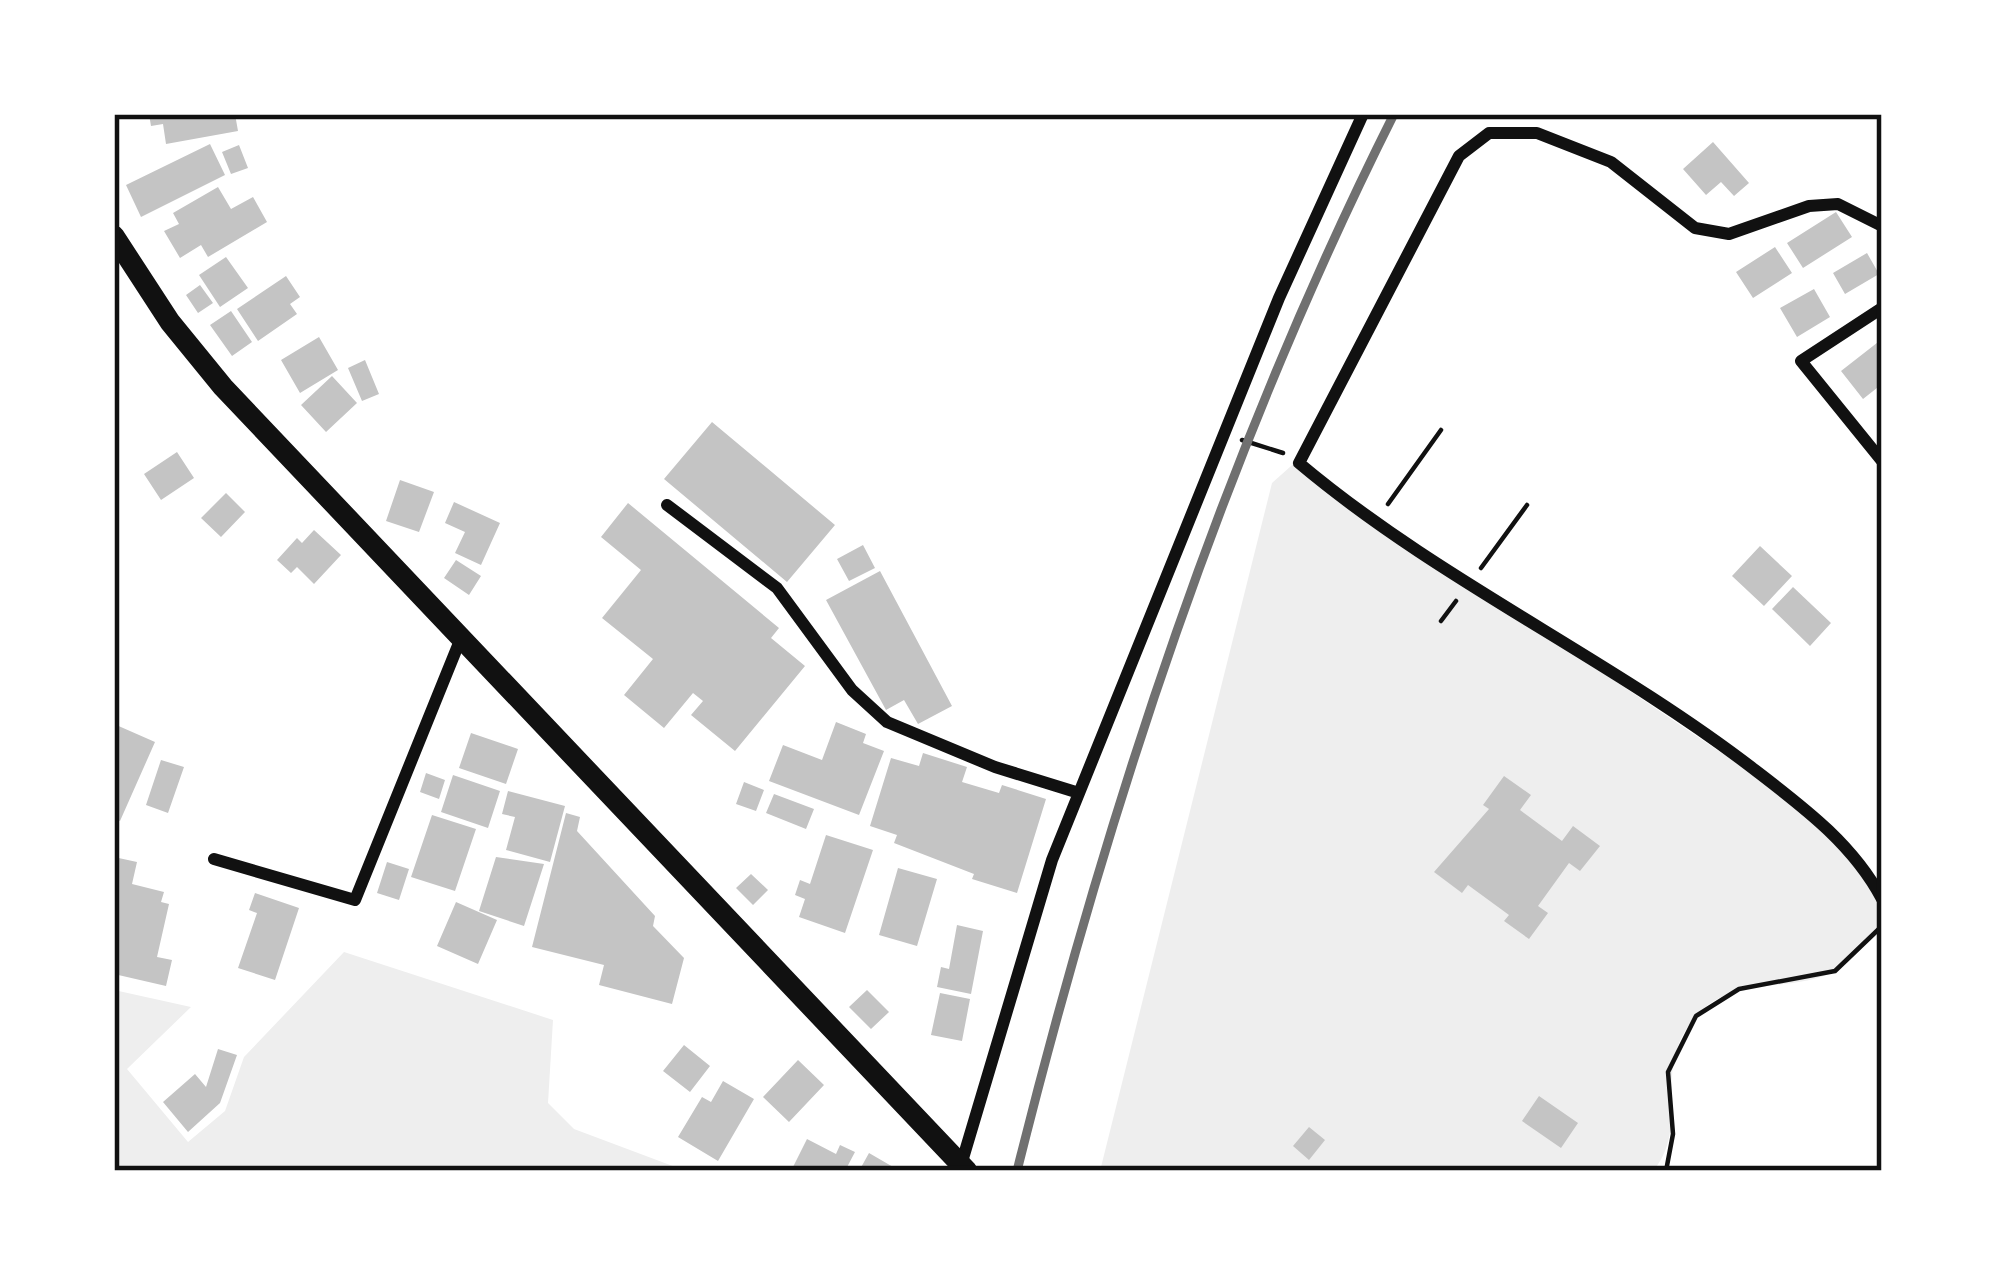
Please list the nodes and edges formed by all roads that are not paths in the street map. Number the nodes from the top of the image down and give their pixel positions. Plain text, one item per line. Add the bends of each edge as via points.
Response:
1 (1363, 114) edge
2 (1882, 226) edge
3 (114, 236) edge
4 (1882, 308) edge
5 (1882, 461) edge
6 (667, 505) dead end
7 (461, 638) junction
8 (1078, 793) junction
9 (214, 859) dead end
10 (1882, 898) edge
11 (962, 1169) edge

1 - 8 street
2 - 10 street via 1838,204 1729,234 1695,229 1611,162 1537,133 1489,134 1459,156 1300,458 1328,487 1684,715 1812,814 1867,869
3 - 7 street via 224,387
4 - 5 street via 1801,362
6 - 8 street via 777,587 852,690 887,722
7 - 9 street via 355,900
7 - 11 street
8 - 11 street

